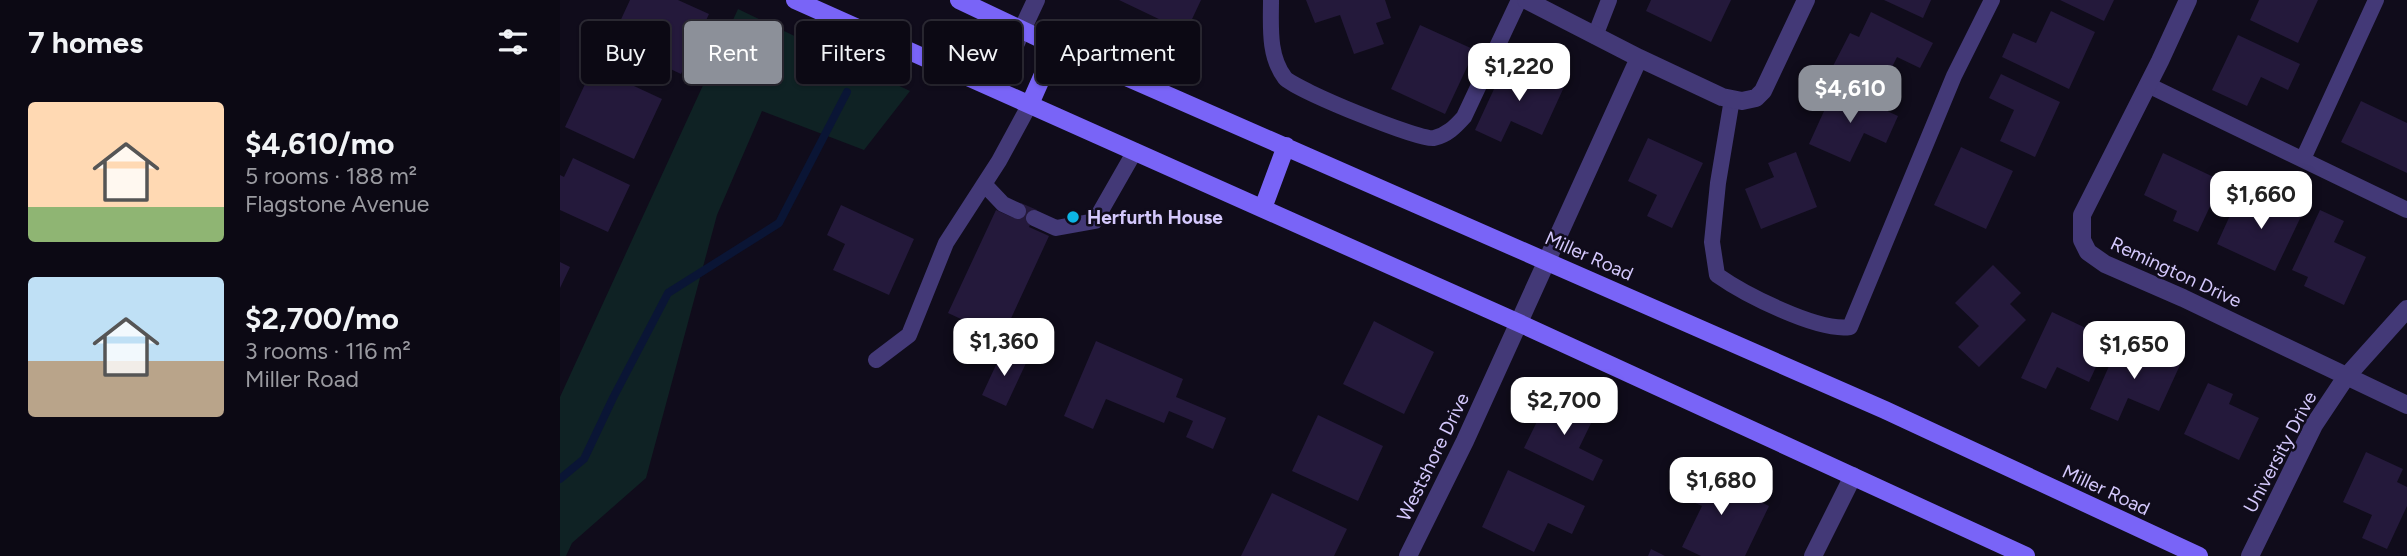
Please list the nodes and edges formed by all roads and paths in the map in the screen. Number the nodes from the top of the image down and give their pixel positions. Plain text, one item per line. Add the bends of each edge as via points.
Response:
1 (795, 0) edge
2 (959, 0) edge
3 (1036, 0) edge
4 (1271, 0) edge
5 (1519, 0) edge
6 (1526, 0) edge
7 (1609, 0) edge
8 (1806, 0) edge
9 (1992, 0) edge
10 (2188, 0) edge
11 (2376, 0) edge
12 (1023, 30) junction
13 (1036, 36) edge
14 (1595, 36) junction
15 (1639, 58) junction
16 (1039, 84) edge
17 (1143, 84) edge
18 (2148, 85) junction
19 (995, 89) junction
20 (1732, 99) junction
21 (1030, 104) junction
22 (1286, 146) junction
23 (1135, 151) junction
24 (2303, 159) junction
25 (984, 184) junction
26 (1262, 208) junction
27 (2407, 209) edge
28 (1018, 211) dead end
29 (1034, 218) dead end
30 (1548, 261) junction
31 (2407, 309) edge
32 (1519, 323) junction
33 (876, 360) dead end
34 (2346, 377) junction
35 (2407, 405) edge
36 (1853, 476) junction
37 (1408, 556) edge
38 (1813, 556) edge
39 (2026, 556) edge
40 (2199, 556) edge
41 (2250, 556) edge

1 - 19 main road
2 - 12 main road, Miller Road
3 - 12 street
4 - 5 lane via 1270,40 1286,79 1333,105 1431,139 1450,132 1464,117
6 - 14 street
7 - 14 lane
8 - 20 street via 1763,91 1756,98
9 - 20 lane via 1954,76 1850,327 1838,329 1796,315 1717,275 1712,242
10 - 18 street, Remington Drive
11 - 24 lane
12 - 13 main road, Miller Road
12 - 19 street
14 - 15 street
15 - 20 street
15 - 30 street, Westshore Drive
16 - 21 main road
17 - 22 main road, Miller Road
18 - 24 lane
18 - 34 street, Remington Drive via 2082,215 2082,240 2088,252
19 - 21 main road
21 - 23 main road
21 - 25 lane
22 - 26 main road
22 - 30 main road, Miller Road
23 - 26 main road
23 - 29 lane via 1095,221 1056,228
24 - 27 lane
25 - 28 lane via 1003,204
25 - 33 lane via 946,243 909,335
26 - 32 main road
30 - 32 street, Westshore Drive
30 - 40 main road, Miller Road
31 - 34 street, University Drive
32 - 36 main road
32 - 37 street, Westshore Drive
34 - 35 street
34 - 41 street, University Drive via 2314,425
36 - 38 street
36 - 39 main road

